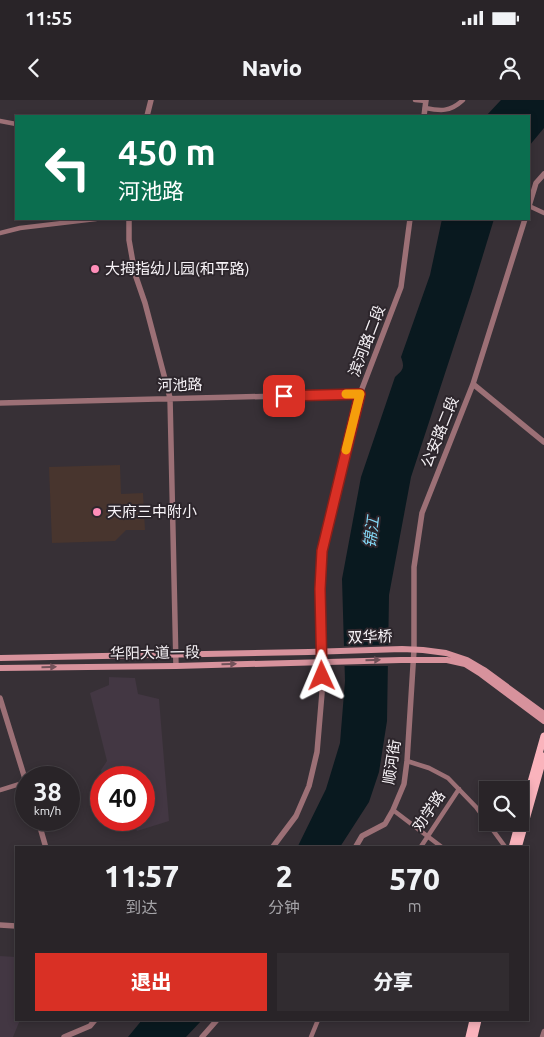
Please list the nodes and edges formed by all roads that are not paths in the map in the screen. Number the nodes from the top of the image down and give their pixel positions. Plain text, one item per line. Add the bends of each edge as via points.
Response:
1 (151, 100) edge
2 (415, 100) edge
3 (463, 100) edge
4 (425, 103) edge
5 (147, 115) edge
6 (0, 121) edge
7 (15, 124) edge
8 (544, 174) edge
9 (530, 203) edge
10 (530, 206) edge
11 (544, 213) edge
12 (88, 220) edge
13 (129, 220) edge
14 (410, 220) edge
15 (525, 220) edge
16 (0, 233) edge
17 (473, 384) junction
18 (360, 394) junction
19 (170, 398) junction
20 (0, 403) edge
21 (544, 442) edge
22 (414, 650) junction
23 (310, 652) joint
24 (176, 654) junction
25 (0, 658) edge
26 (414, 660) junction
27 (176, 666) junction
28 (0, 668) edge
29 (0, 698) edge
30 (544, 714) edge
31 (544, 721) edge
32 (544, 736) edge
33 (544, 756) edge
34 (407, 761) junction
35 (21, 766) edge
36 (15, 785) edge
37 (459, 789) junction
38 (0, 790) edge
39 (529, 790) edge
40 (393, 810) junction
41 (41, 831) edge
42 (517, 831) edge
43 (427, 836) junction
44 (45, 846) edge
45 (274, 846) edge
46 (356, 846) edge
47 (421, 846) edge
48 (440, 846) edge
49 (505, 846) edge
50 (513, 846) edge
51 (519, 846) edge
52 (0, 925) edge
53 (15, 926) edge
54 (94, 1021) edge
55 (216, 1021) edge
56 (318, 1021) edge
57 (472, 1021) edge
58 (478, 1021) edge
59 (544, 1031) edge
60 (64, 1037) edge
61 (202, 1037) edge
62 (311, 1037) edge
63 (469, 1037) edge
64 (474, 1037) edge
65 (542, 1037) edge

1 - 5 street
2 - 4 street
3 - 4 street via 444,111
6 - 7 street
8 - 9 street via 536,183
10 - 11 street
12 - 16 street
13 - 19 street via 135,274
14 - 18 street, 滨河路二段 via 401,287
15 - 17 street, 公安路二段
17 - 21 street
17 - 22 street, 公安路二段 via 422,513 414,567
18 - 19 street, 河池路
18 - 45 street, 滨河路二段 via 322,551 322,693 317,752 309,786 296,816
19 - 20 street, 河池路
19 - 24 street
22 - 23 main road, 双华桥
22 - 26 street, 公安路二段
22 - 30 main road, 双华桥 via 446,653 467,660
23 - 24 main road, 华阳大道一段
24 - 25 main road, 华阳大道一段
24 - 27 street
27 -> 26 main road, 华阳大道一段
26 - 31 main road, 华阳大道一段 via 447,660 465,664
26 - 34 street, 顺河街
28 -> 27 main road, 华阳大道一段
29 - 35 street
32 - 39 main road
33 - 51 main road
34 - 37 street via 448,778
34 - 40 street, 顺河街 via 404,784
36 - 38 street
37 - 43 street, 劝学路
37 - 49 street
40 - 43 street
40 - 46 street, 顺河街 via 385,824 362,836
41 - 44 street
42 - 50 main road
43 - 47 street, 劝学路
43 - 48 street
52 - 53 street
54 - 60 street
55 - 61 street
56 - 62 street
57 - 63 main road
58 - 64 main road
59 - 65 street

